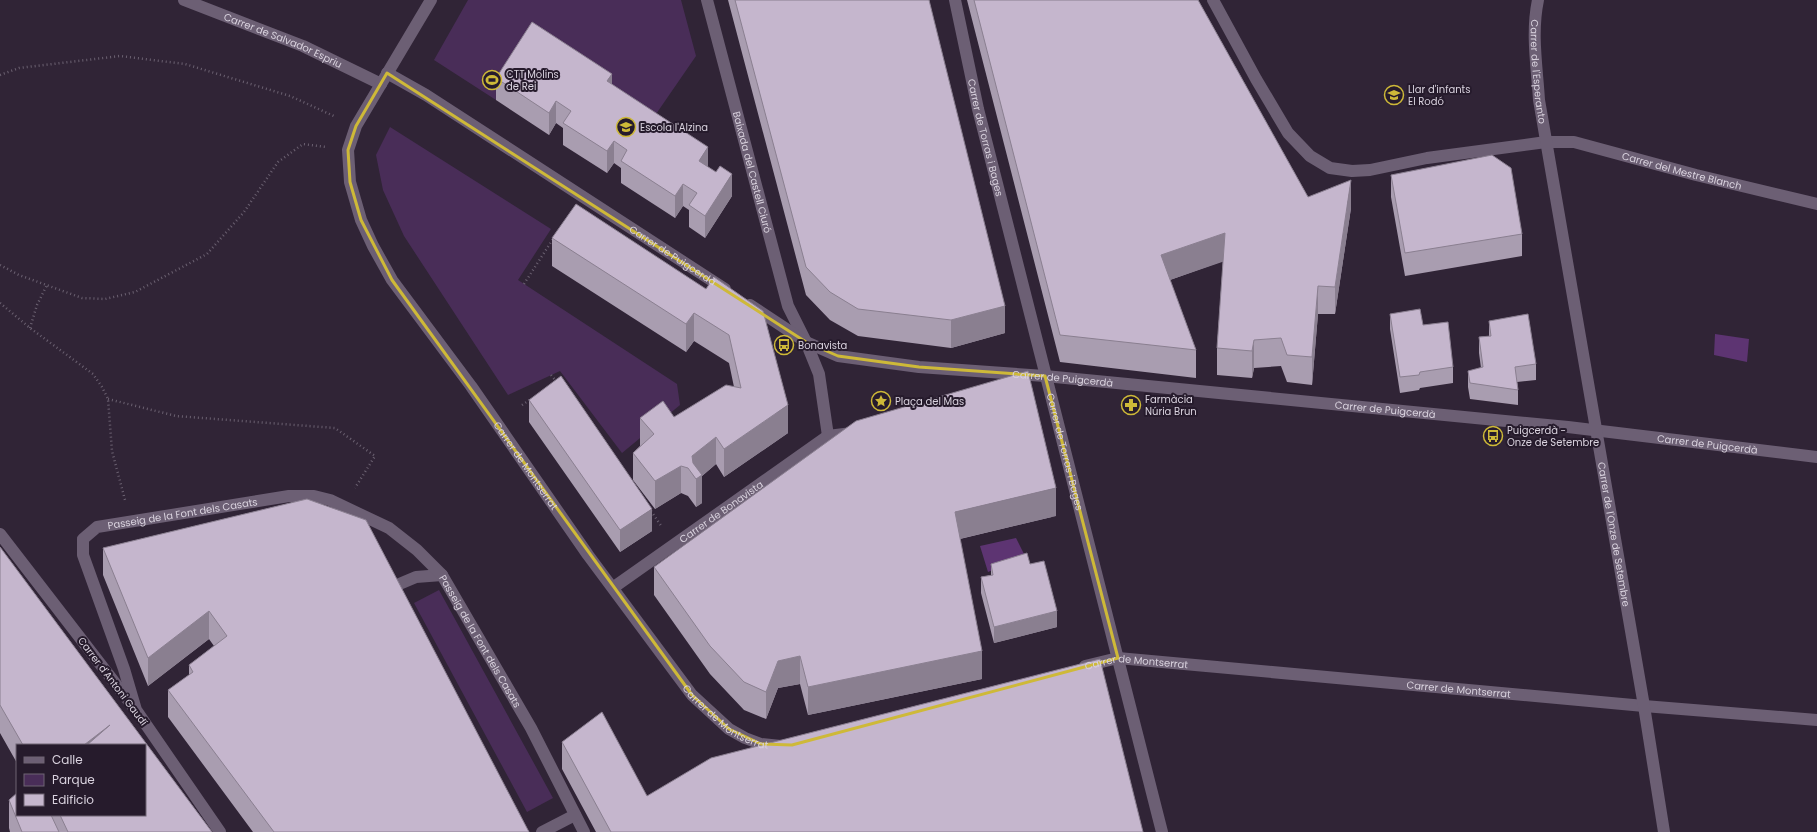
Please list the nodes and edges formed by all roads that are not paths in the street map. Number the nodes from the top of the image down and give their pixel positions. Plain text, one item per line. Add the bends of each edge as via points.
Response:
1 (184, 0) edge
2 (430, 0) edge
3 (707, 0) edge
4 (955, 0) edge
5 (1213, 0) edge
6 (1538, 0) edge
7 (387, 73) junction
8 (381, 84) junction
9 (1546, 142) junction
10 (1817, 204) edge
11 (806, 342) junction
12 (1024, 376) junction
13 (1045, 376) junction
14 (1004, 384) edge
15 (864, 430) edge
16 (1596, 430) junction
17 (828, 436) junction
18 (1817, 457) edge
19 (344, 506) junction
20 (365, 531) edge
21 (0, 534) edge
22 (442, 575) junction
23 (614, 587) junction
24 (405, 598) edge
25 (1118, 658) junction
26 (1074, 669) edge
27 (1644, 706) junction
28 (136, 710) junction
29 (1817, 720) edge
30 (792, 745) edge
31 (575, 815) junction
32 (220, 832) edge
33 (542, 832) edge
34 (584, 832) edge
35 (1162, 832) edge
36 (1664, 832) edge

1 - 8 street, Carrer de Salvador Espriu via 303,46
2 - 7 street, Carrer de Montserrat
3 - 11 street, Baixada del Castell Ciuró via 788,306
4 - 13 street, Carrer de Torras i Bages via 978,109
5 - 9 street, Carrer del Mestre Blanch via 1288,133 1310,156 1330,168 1370,170 1427,158
6 - 9 street, Carrer de l'Esperanto via 1534,43
7 - 8 street, Carrer de Montserrat
7 - 11 street, Carrer de Puigcerdà via 426,95
8 - 23 street, Carrer de Montserrat via 356,126 348,150 350,182 361,220 373,246 392,280 471,386 588,555
9 - 10 street, Carrer del Mestre Blanch via 1574,142
9 - 16 street, Carrer de l'Onze de Setembre
11 - 12 street, Carrer de Puigcerdà via 838,356 919,367
11 - 17 street via 819,374
12 - 13 street, Carrer de Puigcerdà
12 - 14 street
13 - 16 street, Carrer de Puigcerdà
13 - 25 street, Carrer de Torras i Bages
15 - 17 street
16 - 18 street, Carrer de Puigcerdà
16 - 27 street, Carrer de l'Onze de Setembre
17 - 23 street, Carrer de Bonavista
19 - 20 street
19 - 22 street, Passeig de la Font dels Casats via 389,528 417,550
19 - 28 street, Passeig de la Font dels Casats via 314,496 289,496 97,526 83,539 83,555 124,668
21 - 28 street, Carrer d'Antoni Gaudí
22 - 24 street via 395,581
22 - 31 street, Passeig de la Font dels Casats via 531,728
23 - 30 street, Carrer de Montserrat via 692,695 705,709 729,729 745,738 760,744
25 - 26 street, Carrer de Montserrat
25 - 27 street, Carrer de Montserrat
25 - 35 street, Carrer de Torras i Bages
27 - 29 street, Carrer de Montserrat
27 - 36 street, Carrer de l'Onze de Setembre
28 - 32 street, Carrer d'Antoni Gaudí
31 - 33 street
31 - 34 street, Passeig de la Font dels Casats

